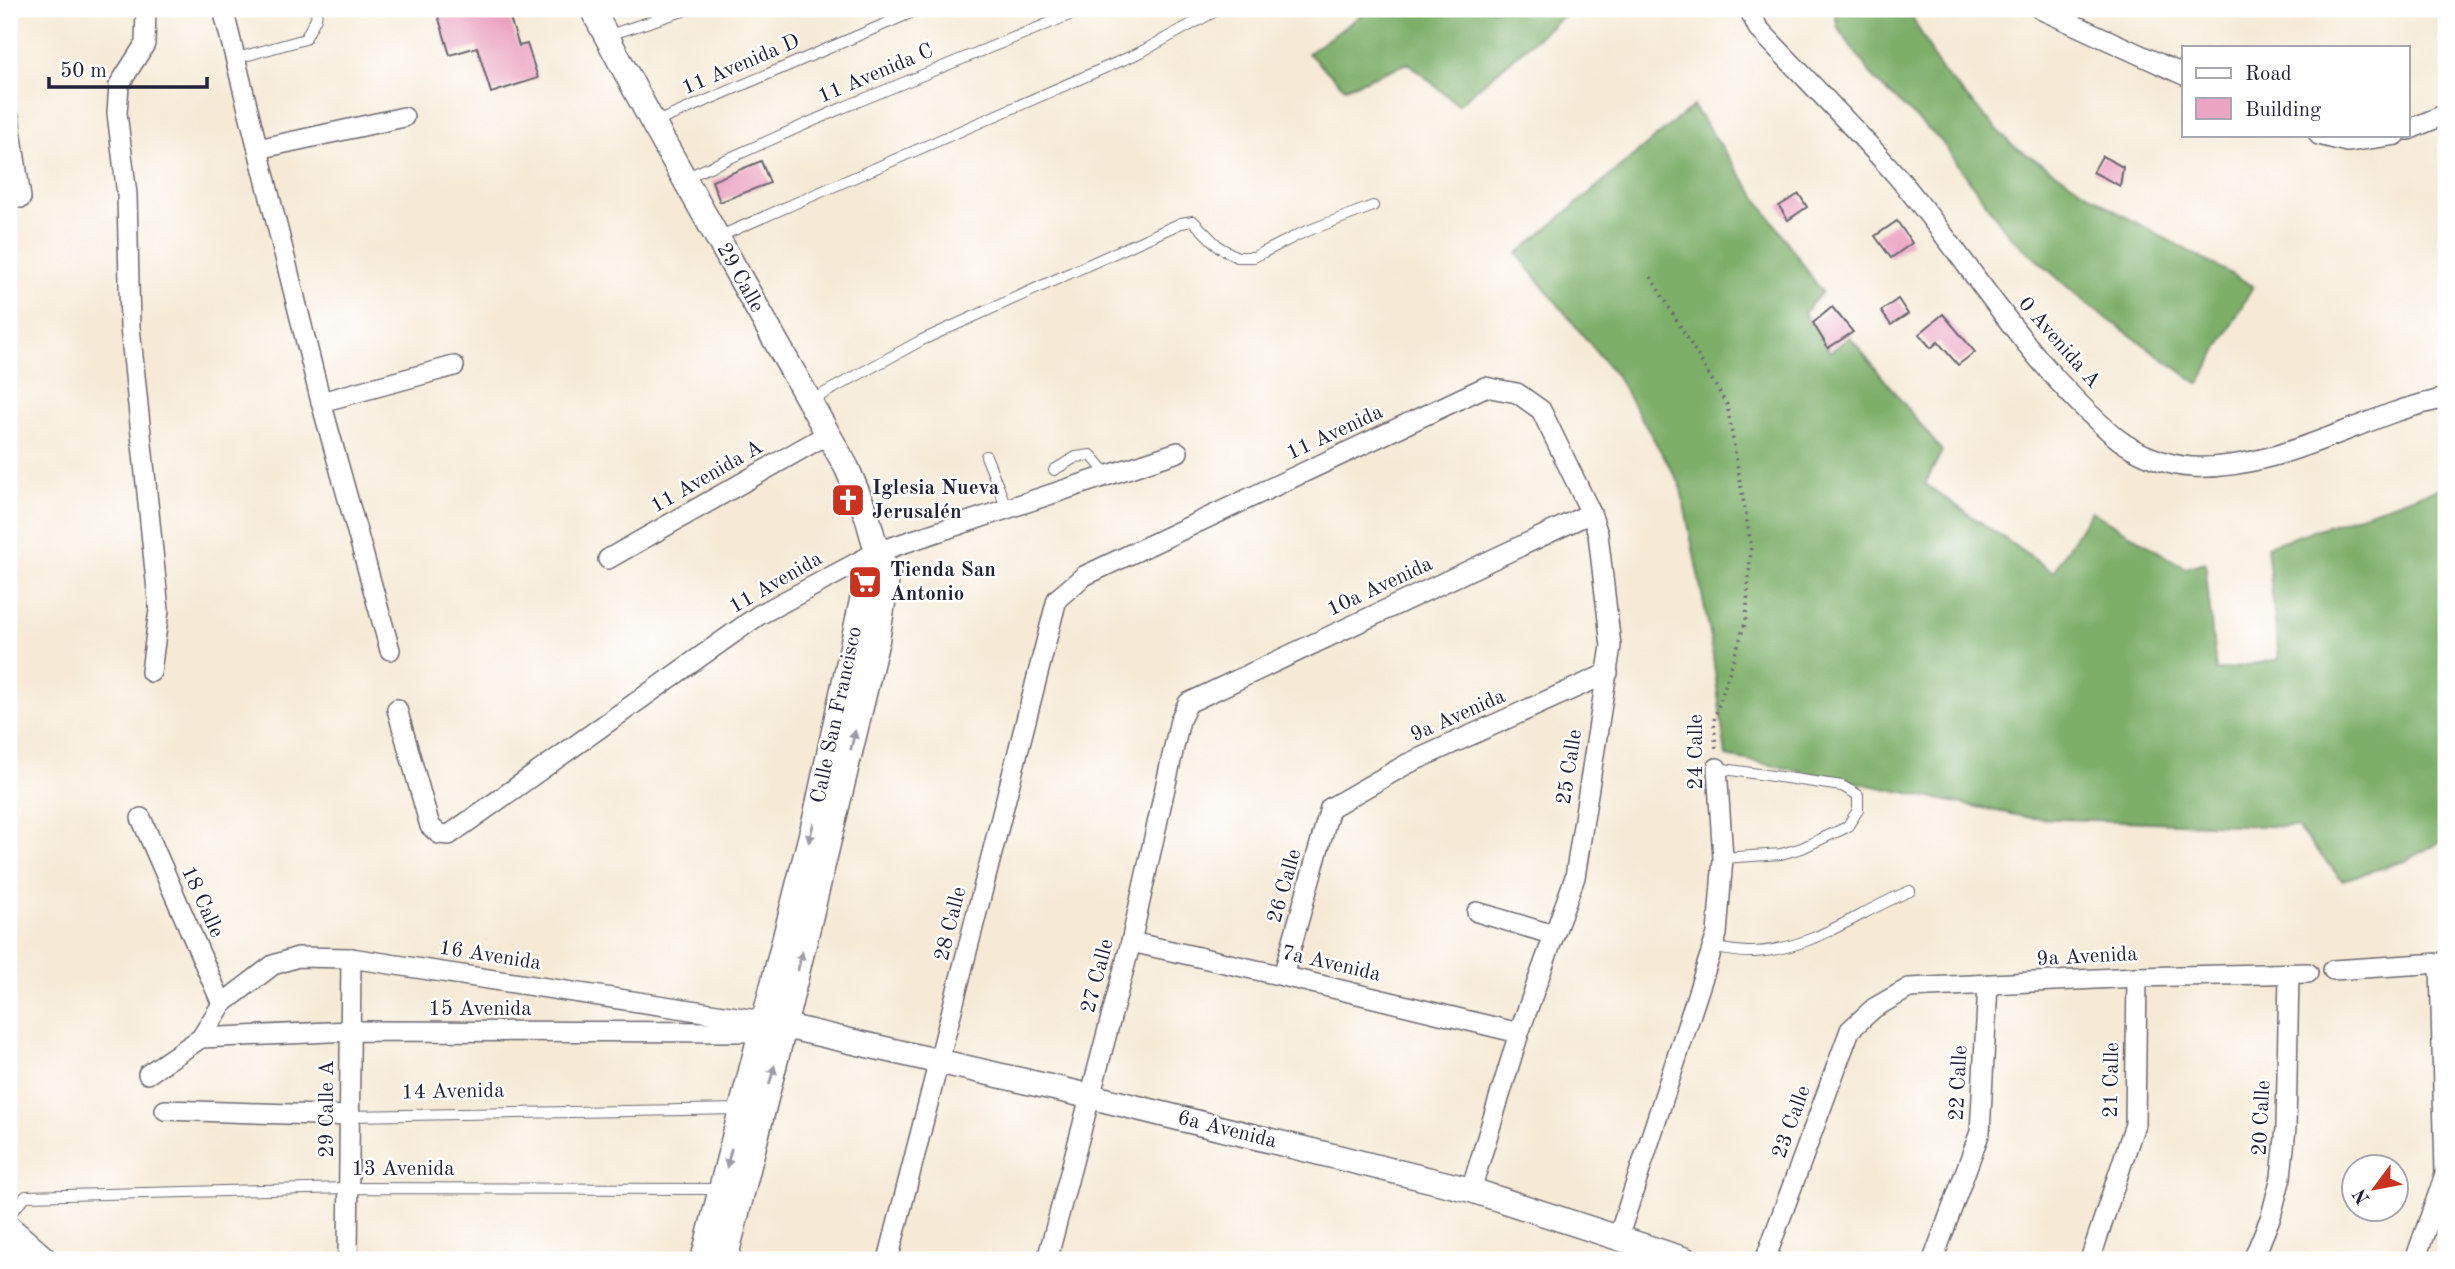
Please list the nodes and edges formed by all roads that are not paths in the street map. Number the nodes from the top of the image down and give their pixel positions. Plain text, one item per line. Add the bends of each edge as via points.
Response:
1 (146, 9) edge
2 (223, 9) edge
3 (317, 9) edge
4 (592, 9) edge
5 (689, 9) edge
6 (920, 9) edge
7 (1084, 9) edge
8 (1219, 9) edge
9 (1749, 9) edge
10 (2040, 9) edge
11 (606, 36) junction
12 (234, 59) junction
13 (2182, 74) edge
14 (2446, 114) edge
15 (9, 117) edge
16 (404, 117) dead end
17 (653, 123) junction
18 (2410, 129) edge
19 (2323, 136) edge
20 (2391, 136) edge
21 (258, 149) junction
22 (684, 179) junction
23 (21, 198) dead end
24 (1373, 206) dead end
25 (717, 237) junction
26 (454, 366) dead end
27 (1485, 387) joint
28 (2446, 398) edge
29 (810, 401) junction
30 (321, 402) junction
31 (828, 434) junction
32 (1178, 452) dead end
33 (986, 456) dead end
34 (1054, 470) dead end
35 (1109, 475) junction
36 (1007, 509) junction
37 (1591, 513) junction
38 (877, 552) junction
39 (608, 559) dead end
40 (1057, 599) joint
41 (390, 650) dead end
42 (151, 672) dead end
43 (1608, 673) junction
44 (1188, 703) joint
45 (397, 709) dead end
46 (1717, 768) joint
47 (1330, 807) joint
48 (141, 818) dead end
49 (1723, 858) junction
50 (1910, 891) dead end
51 (1477, 912) dead end
52 (1554, 935) junction
53 (1131, 942) junction
54 (1712, 948) junction
55 (351, 958) junction
56 (2443, 961) edge
57 (2333, 970) dead end
58 (2298, 973) joint
59 (1283, 976) junction
60 (2137, 977) junction
61 (1987, 985) junction
62 (222, 1004) junction
63 (1874, 1008) joint
64 (769, 1027) junction
65 (350, 1031) junction
66 (1519, 1033) junction
67 (201, 1038) junction
68 (937, 1062) junction
69 (148, 1074) dead end
70 (1089, 1097) junction
71 (741, 1109) junction
72 (165, 1110) dead end
73 (350, 1116) junction
74 (2446, 1175) edge
75 (349, 1188) junction
76 (721, 1189) junction
77 (1471, 1190) junction
78 (9, 1215) edge
79 (9, 1229) edge
80 (1618, 1238) junction
81 (44, 1260) edge
82 (348, 1260) edge
83 (703, 1260) edge
84 (725, 1260) edge
85 (888, 1260) edge
86 (1048, 1260) edge
87 (1686, 1260) edge
88 (1765, 1260) edge
89 (1933, 1260) edge
90 (2090, 1260) edge
91 (2253, 1260) edge
92 (2415, 1260) edge

1 - 42 street via 145,44 119,85 117,113 127,195 131,327 159,610
2 - 12 street
3 - 12 lane via 305,39
4 - 11 street, 29 Calle
5 - 11 lane
6 - 17 lane, 11 Avenida D
7 - 22 lane, 11 Avenida C via 842,108
8 - 25 lane via 1141,52
9 - 28 street, 0 Avenida A via 1758,28 1897,176 2060,384 2120,440 2151,457 2188,467 2225,467
10 - 13 street
11 - 17 street, 29 Calle
12 - 21 street
14 - 18 street
15 - 23 street
16 - 21 street
17 - 22 street, 29 Calle
19 - 20 street via 2347,142
21 - 30 street
22 - 25 street, 29 Calle
24 - 29 lane via 1254,257 1237,257 1219,247 1194,221 1181,223 922,340
25 - 29 street, 29 Calle
26 - 30 street
27 - 37 street, 25 Calle via 1517,393 1541,410
27 - 40 street, 11 Avenida via 1084,576
29 - 31 street, 29 Calle
30 - 41 street
31 - 38 street, 29 Calle via 867,516
31 - 39 street, 11 Avenida A
32 - 35 street, 11 Avenida
33 - 36 lane
34 - 35 lane via 1076,457 1091,455
35 - 36 street, 11 Avenida
36 - 38 street, 11 Avenida
37 - 43 street, 25 Calle via 1598,534 1611,646
37 - 44 street, 10a Avenida
38 - 45 street, 11 Avenida via 759,615 449,835 430,826
38 - 64 street, Calle San Francisco via 888,572 877,640
40 - 68 street, 28 Calle
43 - 47 street, 9a Avenida via 1406,764
43 - 52 street, 25 Calle via 1575,877
44 - 53 street, 27 Calle via 1180,720
46 - 49 street, 24 Calle
46 - 49 lane via 1842,786 1858,795 1858,810 1847,827 1802,848 1781,855
47 - 59 street, 26 Calle
48 - 62 street, 18 Calle
49 - 54 street, 24 Calle
50 - 54 lane via 1802,942 1754,952
51 - 52 street
52 - 66 street, 25 Calle
53 - 59 street, 7a Avenida
53 - 70 street, 27 Calle
54 - 80 street, 24 Calle
55 - 62 street, 16 Avenida via 298,957 273,965
55 - 64 street, 16 Avenida
55 - 65 street, 29 Calle A
56 - 57 street
56 - 74 street
58 - 60 street, 9a Avenida
58 - 91 street, 20 Calle via 2281,1177
59 - 66 street, 7a Avenida
60 - 61 street, 9a Avenida
60 - 90 street, 21 Calle via 2135,1124
61 - 63 street, 9a Avenida via 1909,988
61 - 89 street, 22 Calle via 1980,1132
62 - 67 street
63 - 88 street, 23 Calle via 1850,1030
64 - 65 street, 15 Avenida
64 - 68 street, 6a Avenida
64 - 71 street, Calle San Francisco
84 -> 64 street, Calle San Francisco
65 - 67 street, 15 Avenida
65 - 73 street, 29 Calle A
66 - 77 street, 25 Calle
67 - 69 street
68 - 70 street, 6a Avenida
68 - 85 street, 28 Calle
70 - 77 street, 6a Avenida
70 - 86 street, 27 Calle
71 - 73 lane, 14 Avenida
71 -> 76 street, Calle San Francisco
72 - 73 street, 14 Avenida
73 - 75 street, 29 Calle A
74 - 92 street
75 - 76 lane, 13 Avenida
75 - 78 lane, 13 Avenida via 26,1196
75 - 82 street, 29 Calle A
76 - 83 street, Calle San Francisco
77 - 80 street, 6a Avenida
79 - 81 main road
80 - 87 street, 6a Avenida

